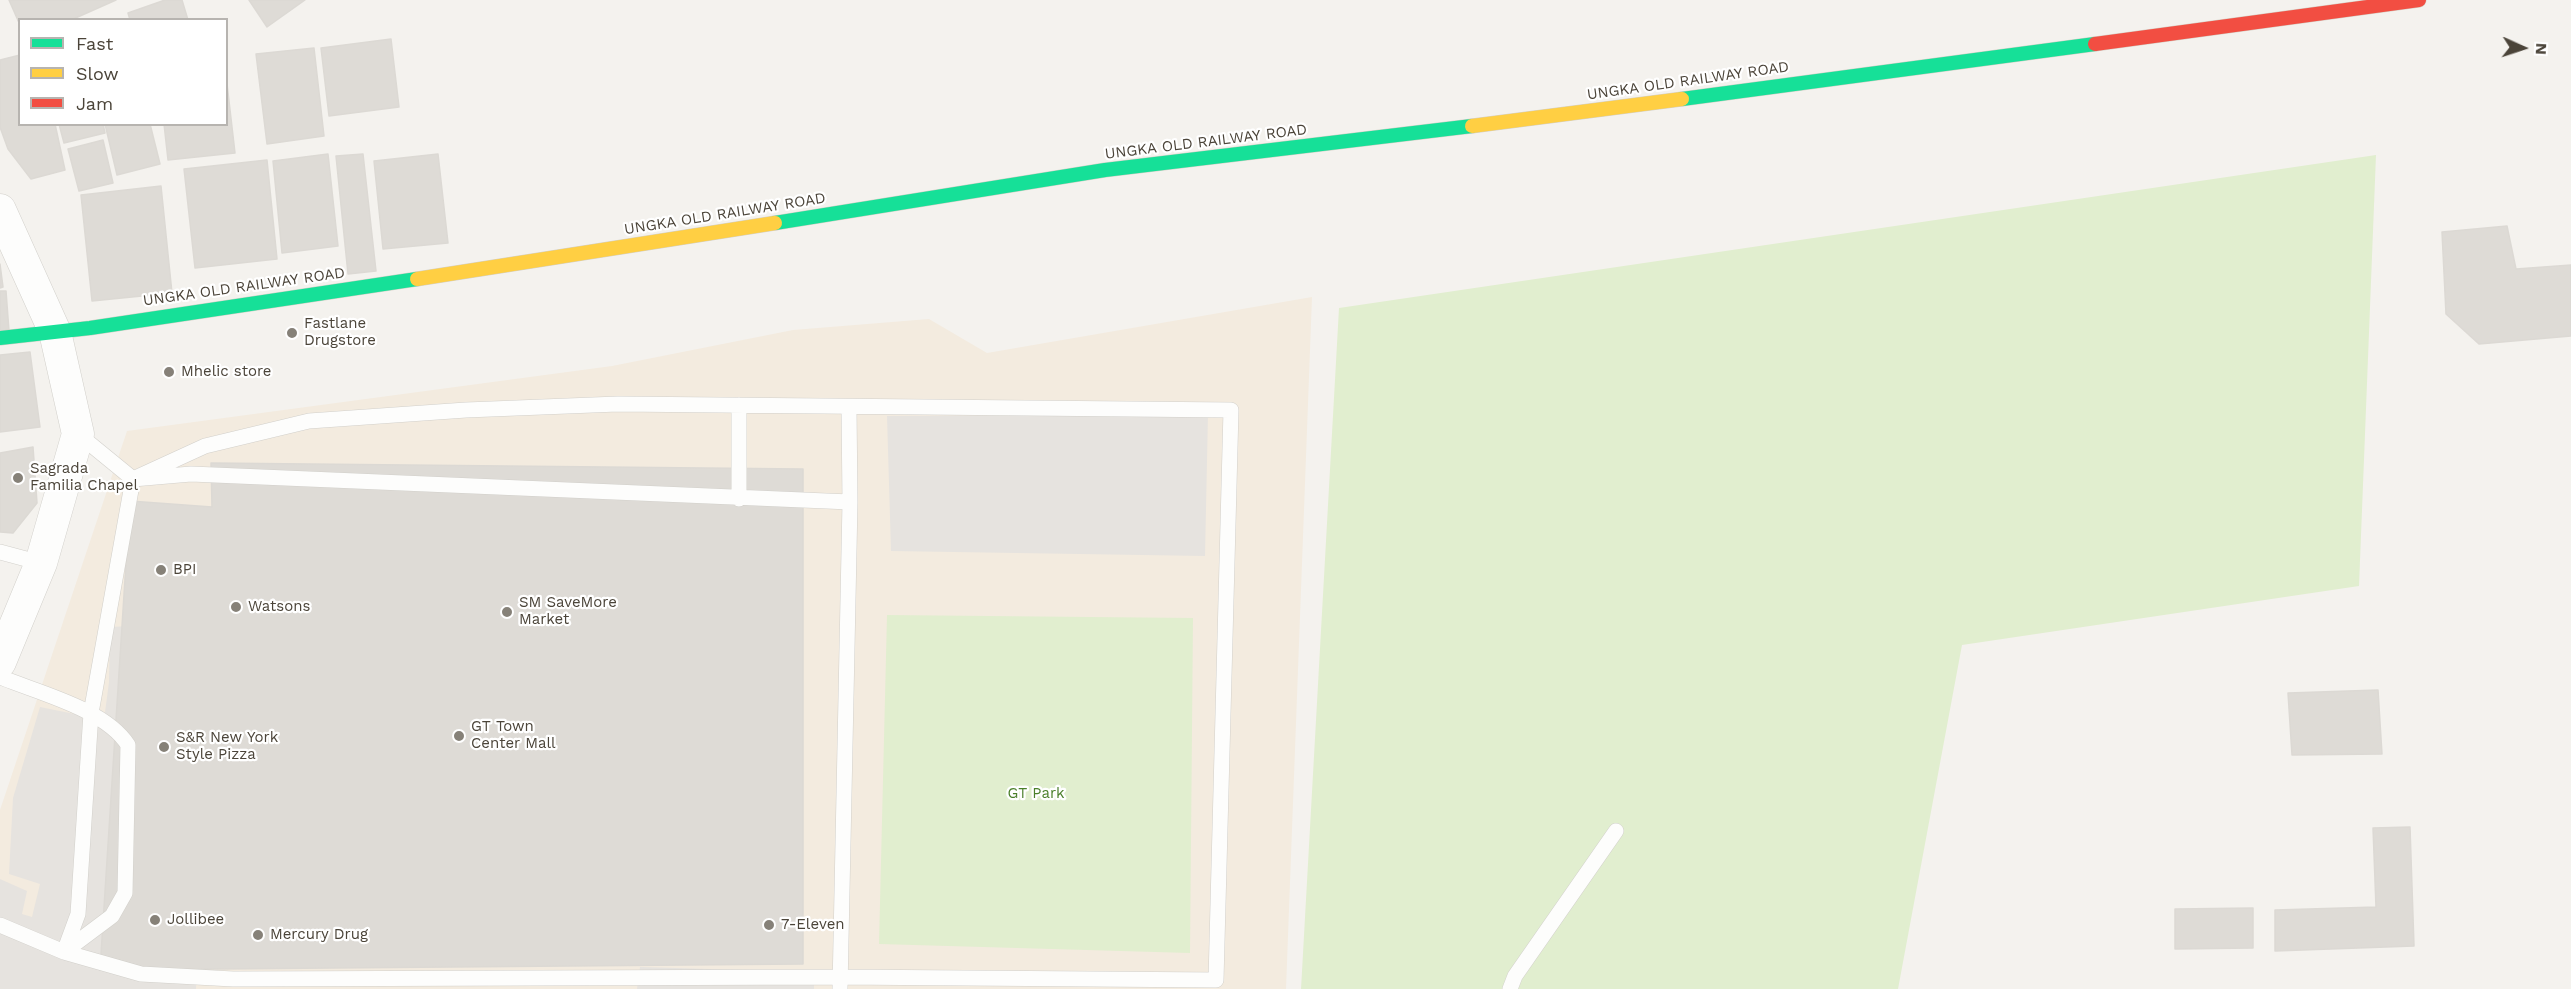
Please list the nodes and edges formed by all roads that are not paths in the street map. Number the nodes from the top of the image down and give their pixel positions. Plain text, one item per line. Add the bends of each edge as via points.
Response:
1 (2419, 0) edge
2 (0, 210) edge
3 (55, 332) junction
4 (0, 338) edge
5 (739, 405) junction
6 (849, 408) junction
7 (78, 434) junction
8 (133, 479) junction
9 (739, 499) junction
10 (849, 502) junction
11 (0, 552) edge
12 (41, 563) junction
13 (0, 662) edge
14 (0, 677) edge
15 (91, 713) junction
16 (1616, 831) dead end
17 (0, 925) edge
18 (64, 952) junction
19 (840, 983) edge
20 (1510, 989) edge

1 - 3 street, UNGKA OLD RAILWAY ROAD via 1614,108 1105,170
2 - 3 street
3 - 4 street, UNGKA OLD RAILWAY ROAD
3 - 7 street
5 - 6 lane
5 - 8 lane via 618,404 309,421 206,446
5 - 9 lane
6 - 10 lane
6 - 19 lane via 1231,410 1230,507 1216,980
7 - 8 lane
7 - 12 street
8 - 9 lane via 191,474
8 - 15 lane
9 - 10 lane
10 - 19 lane
11 - 12 lane
12 - 13 street
14 - 15 lane
15 - 18 lane via 78,914
15 - 18 lane via 128,745 125,893 112,916
16 - 20 lane via 1515,976
17 - 18 lane
18 - 19 lane via 141,974 233,979

